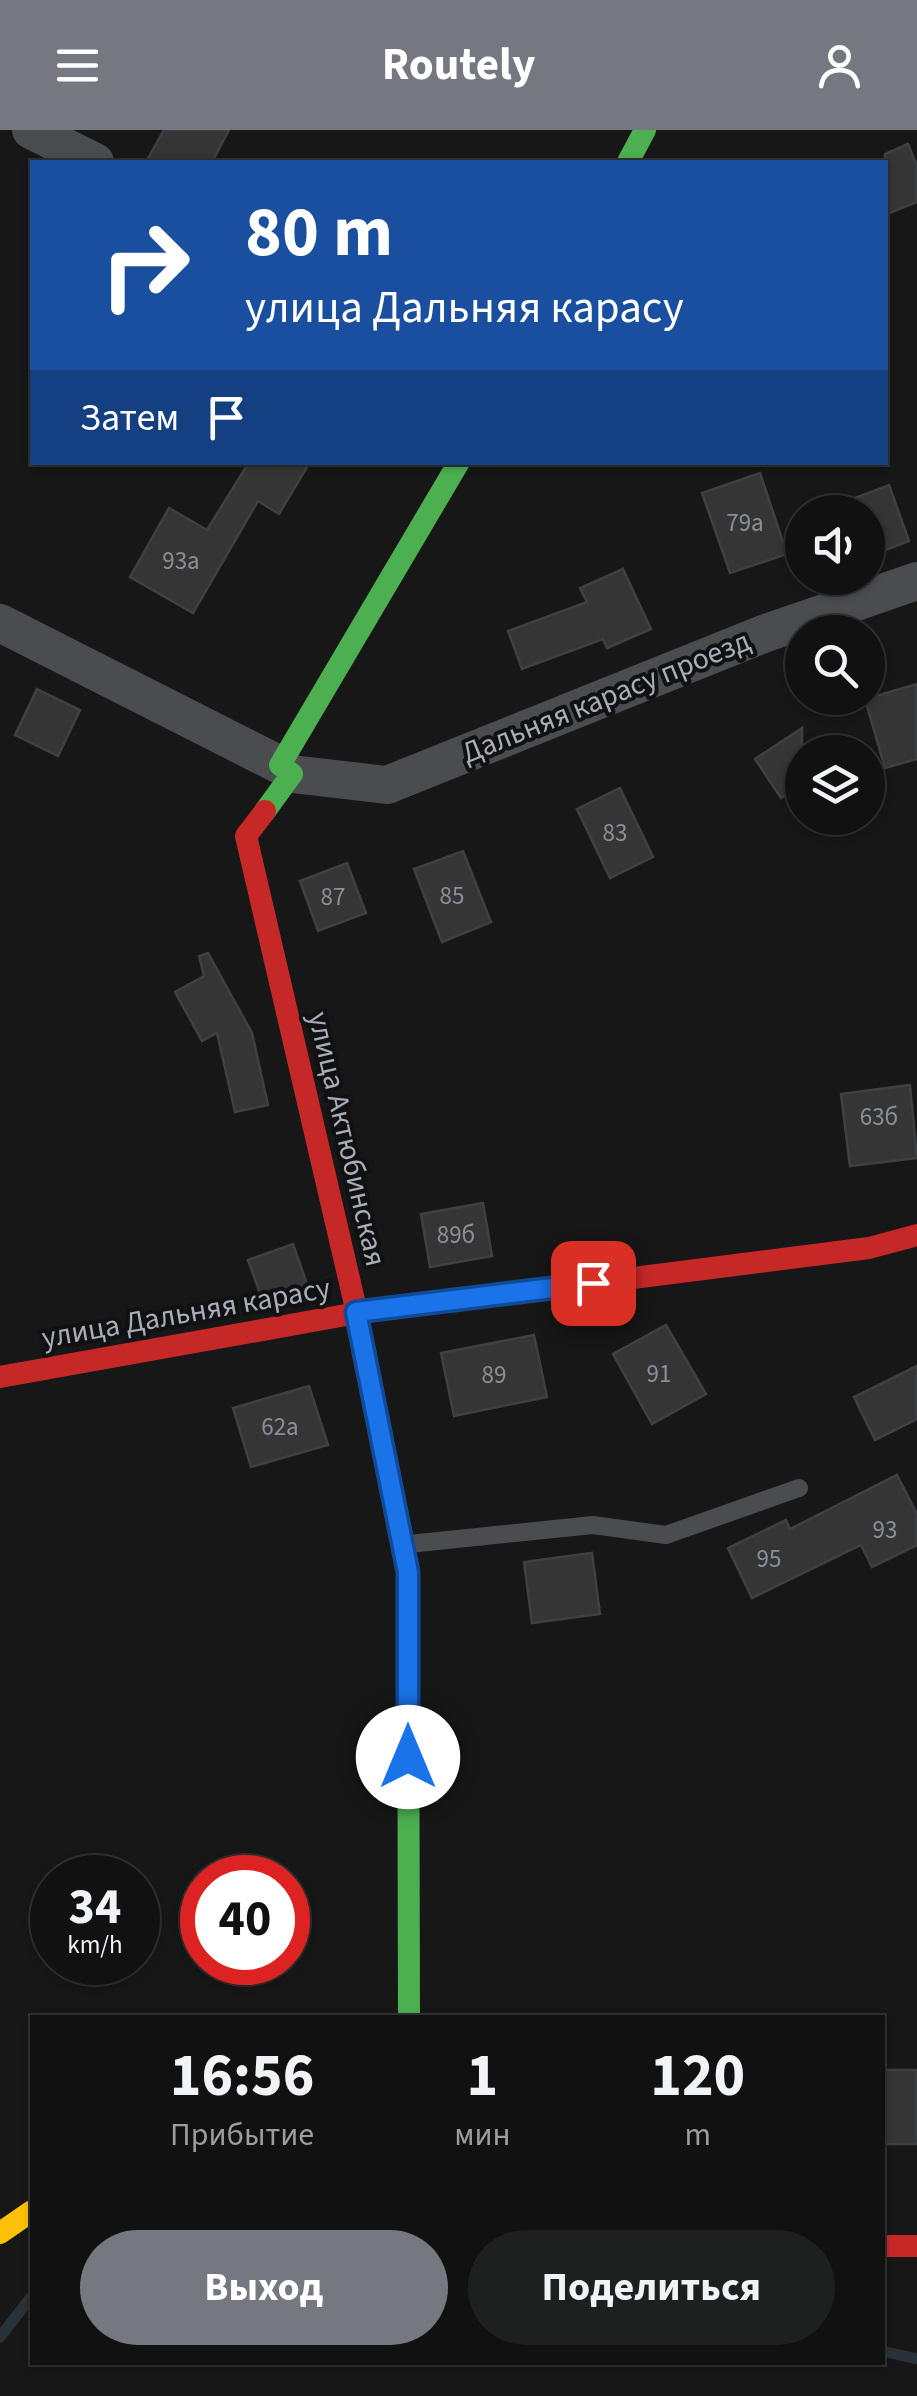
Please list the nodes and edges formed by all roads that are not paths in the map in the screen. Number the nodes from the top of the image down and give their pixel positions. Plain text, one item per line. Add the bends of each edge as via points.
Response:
1 (32, 130) edge
2 (645, 130) edge
3 (91, 160) edge
4 (629, 160) edge
5 (457, 465) edge
6 (917, 581) edge
7 (0, 623) edge
8 (286, 769) junction
9 (917, 1235) edge
10 (356, 1312) junction
11 (0, 1377) edge
12 (799, 1488) dead end
13 (402, 1544) junction
14 (409, 2015) edge
15 (30, 2212) edge
16 (0, 2232) edge
17 (885, 2246) edge
18 (917, 2246) edge

1 - 3 street
2 - 4 street
5 - 8 street, улица Актюбинская
6 - 8 street, Дальняя карасу проезд via 766,633 386,785
7 - 8 street, Дальняя карасу проезд
8 - 10 street, улица Актюбинская via 246,836
9 - 10 street, улица Дальняя карасу via 869,1248
10 - 11 street, улица Дальняя карасу
10 - 13 street, улица Актюбинская
12 - 13 lane via 666,1535 593,1525
13 - 14 street, улица Актюбинская via 408,1572
15 - 16 street
17 - 18 street

